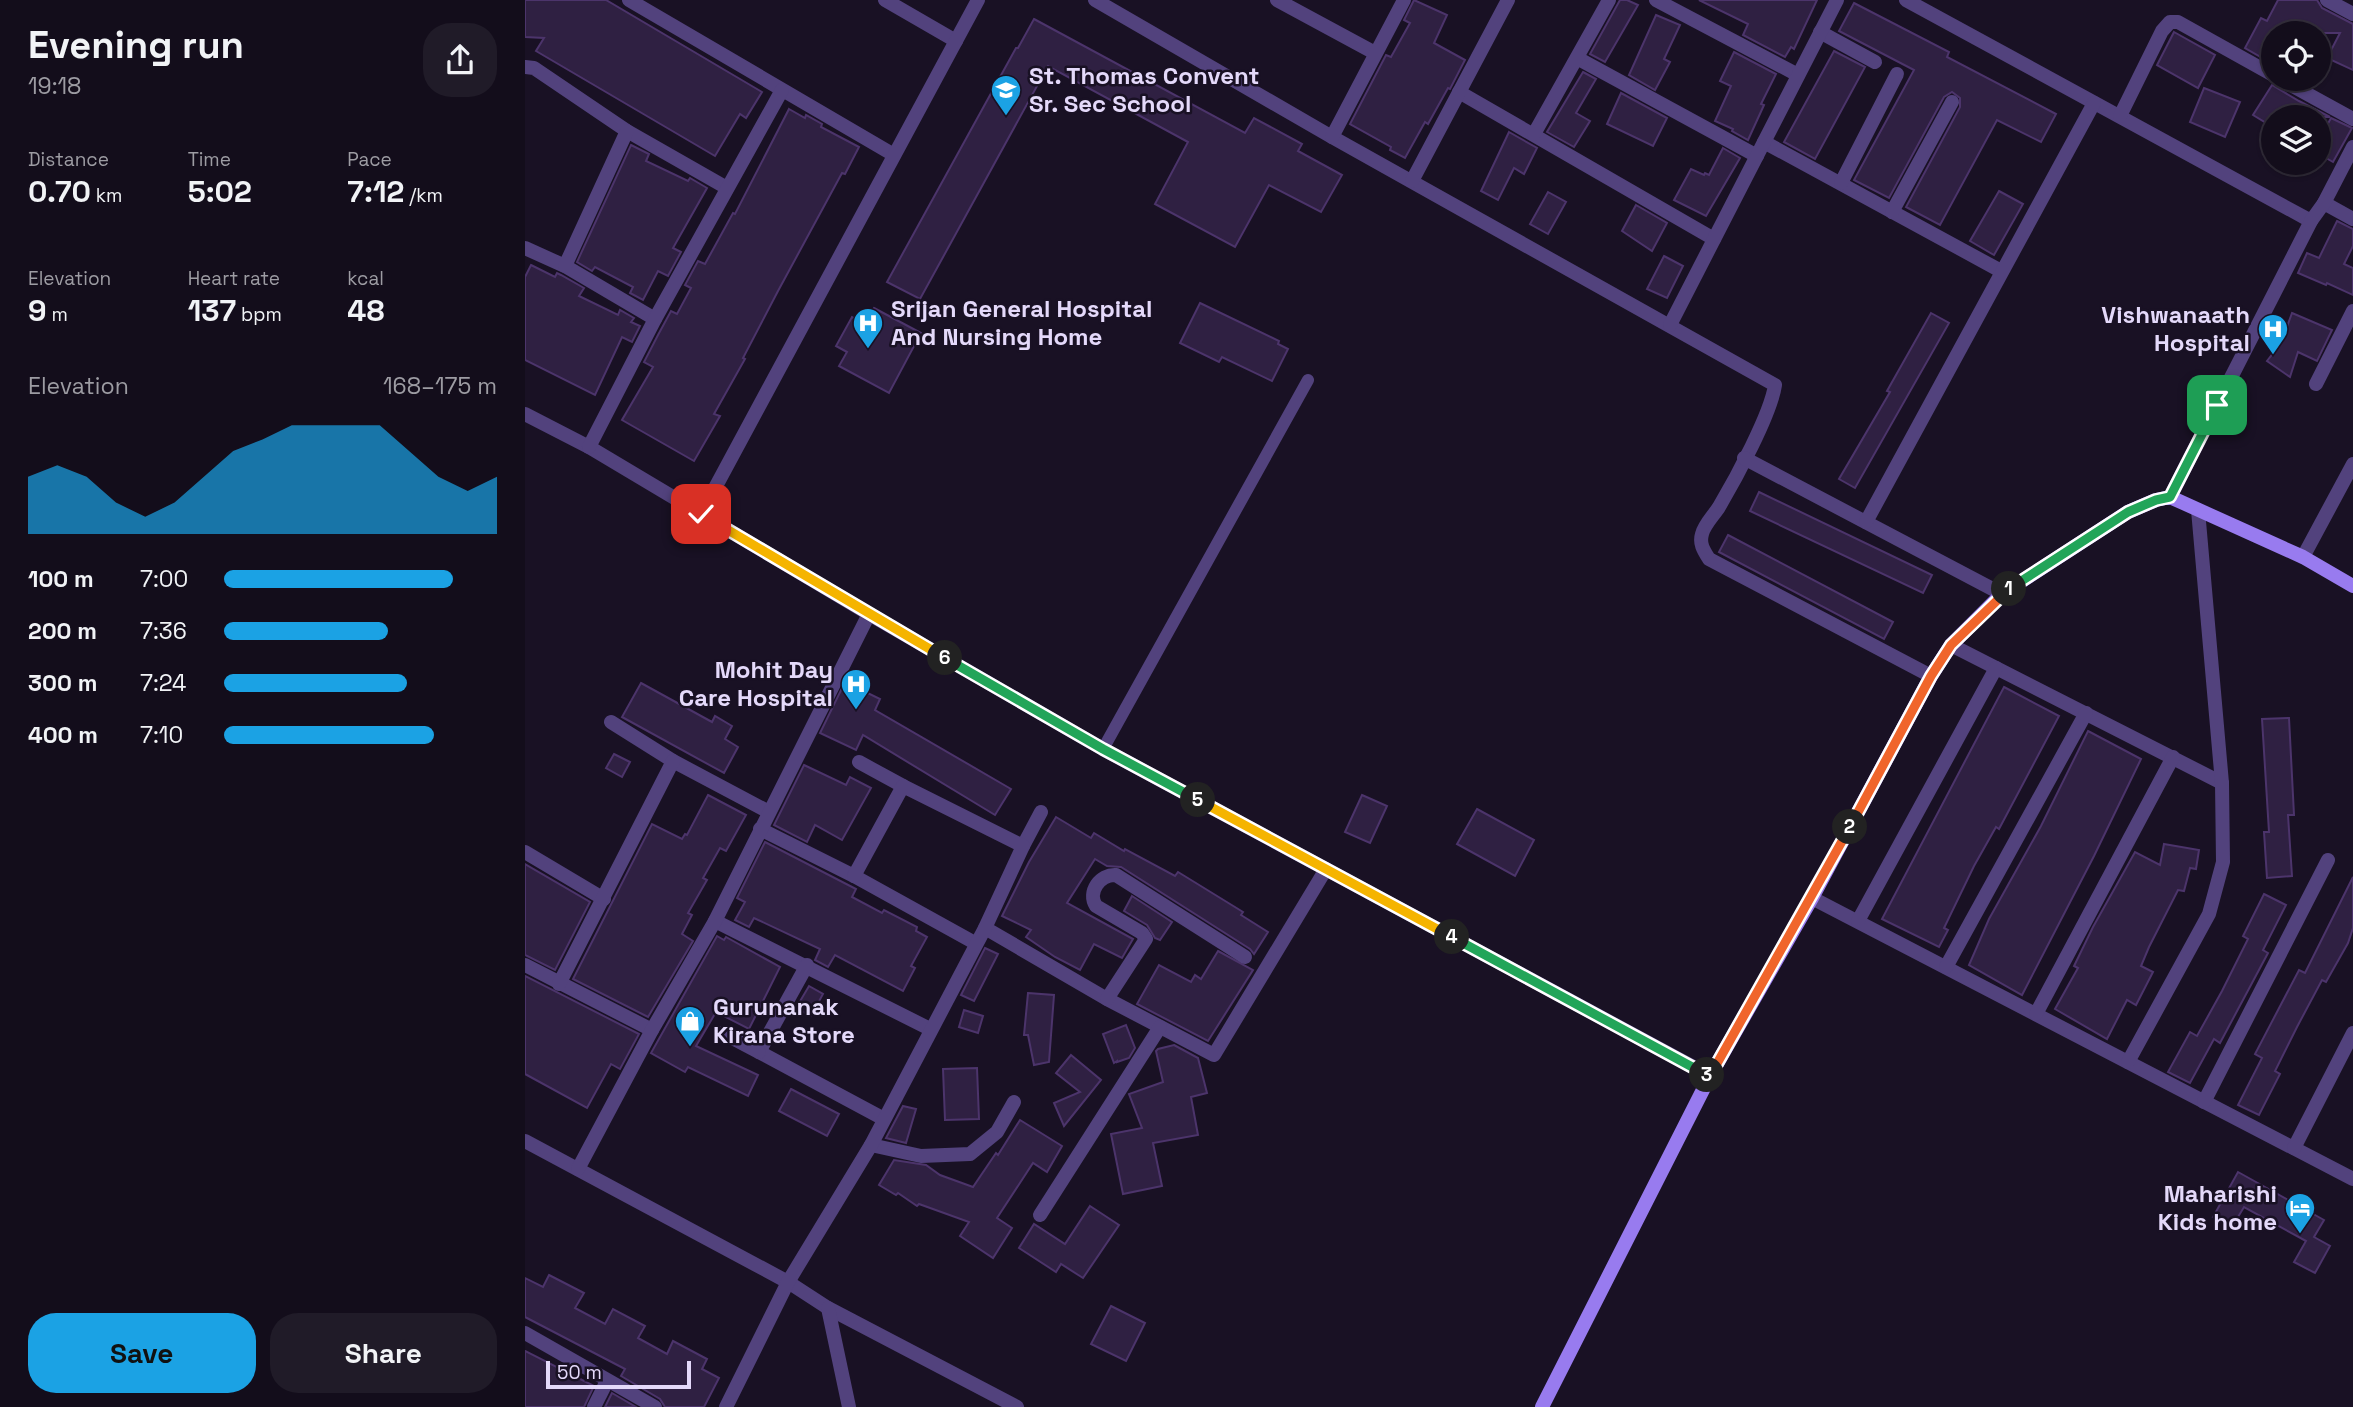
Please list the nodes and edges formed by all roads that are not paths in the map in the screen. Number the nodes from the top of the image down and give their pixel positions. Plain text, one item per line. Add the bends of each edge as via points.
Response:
1 (629, 0) edge
2 (885, 0) edge
3 (978, 0) edge
4 (1277, 0) edge
5 (1404, 0) edge
6 (1508, 0) edge
7 (1609, 0) edge
8 (1656, 0) edge
9 (1837, 0) edge
10 (1906, 0) edge
11 (2327, 0) edge
12 (1105, 2) edge
13 (2353, 14) edge
14 (1820, 32) junction
15 (956, 41) junction
16 (1375, 53) junction
17 (1577, 58) junction
18 (1875, 62) dead end
19 (525, 67) edge
20 (2261, 68) edge
21 (1897, 74) dead end
22 (1798, 75) junction
23 (782, 89) junction
24 (2302, 91) edge
25 (1459, 92) junction
26 (1952, 103) dead end
27 (2094, 103) junction
28 (2120, 116) junction
29 (2353, 119) edge
30 (627, 131) junction
31 (1534, 134) junction
32 (1332, 137) junction
33 (1764, 142) junction
34 (2353, 147) edge
35 (894, 155) junction
36 (1757, 156) junction
37 (1412, 181) junction
38 (1841, 184) junction
39 (727, 188) junction
40 (2324, 203) junction
41 (1892, 212) junction
42 (2353, 219) edge
43 (2311, 221) junction
44 (1714, 239) junction
45 (525, 248) edge
46 (565, 266) junction
47 (2001, 271) junction
48 (2353, 311) edge
49 (655, 319) junction
50 (1670, 325) junction
51 (1308, 380) dead end
52 (2316, 384) dead end
53 (525, 414) edge
54 (589, 447) junction
55 (1744, 458) junction
56 (2353, 464) edge
57 (2170, 497) junction
58 (2197, 510) junction
59 (701, 514) junction
60 (1865, 522) junction
61 (2303, 558) junction
62 (2353, 586) edge
63 (2002, 594) junction
64 (869, 614) junction
65 (1951, 645) junction
66 (1996, 668) junction
67 (1931, 676) junction
68 (2086, 713) junction
69 (611, 722) dead end
70 (1103, 749) junction
71 (2173, 757) junction
72 (673, 761) junction
73 (859, 762) dead end
74 (2222, 783) junction
75 (904, 786) junction
76 (769, 812) junction
77 (1041, 812) dead end
78 (760, 829) junction
79 (1024, 846) junction
80 (525, 852) edge
81 (2328, 860) dead end
82 (1326, 869) junction
83 (854, 876) junction
84 (1812, 898) junction
85 (604, 899) junction
86 (715, 921) junction
87 (1858, 921) junction
88 (985, 928) junction
89 (975, 943) junction
90 (1245, 957) dead end
91 (525, 965) edge
92 (807, 965) junction
93 (1946, 967) junction
94 (559, 984) junction
95 (1107, 999) junction
96 (2036, 1014) junction
97 (1160, 1027) junction
98 (930, 1029) junction
99 (652, 1030) junction
100 (723, 1033) dead end
101 (2353, 1033) edge
102 (759, 1052) junction
103 (2128, 1062) junction
104 (1710, 1076) junction
105 (1014, 1102) dead end
106 (2204, 1102) junction
107 (884, 1119) junction
108 (525, 1141) edge
109 (871, 1145) junction
110 (2294, 1148) junction
111 (578, 1169) junction
112 (2353, 1179) edge
113 (1040, 1215) dead end
114 (788, 1282) junction
115 (828, 1308) junction
116 (525, 1333) edge
117 (607, 1381) junction
118 (594, 1407) edge
119 (655, 1407) edge
120 (726, 1407) edge
121 (849, 1407) edge
122 (1017, 1407) edge
123 (1542, 1407) edge

1 - 23 street
2 - 15 street
3 - 15 street
4 - 16 street
5 - 16 street
6 - 25 street
7 - 17 street
8 - 22 street
9 - 14 street
10 - 27 street
11 - 13 street
12 - 32 street
14 - 18 street
14 - 22 street
15 - 35 street
16 - 32 street
17 - 31 street
17 - 36 street
19 - 30 street via 534,68
20 - 28 street via 2178,22 2170,22
21 - 38 street
22 - 33 street
23 - 35 street
23 - 39 street
24 - 29 street
25 - 31 street
25 - 37 street
26 - 41 street
27 - 28 street
27 - 47 street
28 - 43 street
30 - 39 street
30 - 46 street
31 - 44 street
32 - 37 street
33 - 36 street
33 - 38 street
34 - 40 street
35 - 59 street
36 - 44 street
37 - 50 street
38 - 41 street
39 - 49 street
40 - 42 street
40 - 43 street
41 - 47 street
43 - 57 street
44 - 50 street
45 - 46 street
46 - 49 street
47 - 60 street
48 - 52 street
49 - 54 street
50 - 55 street via 1775,385
51 - 70 lane
53 - 54 street
54 - 59 street
55 - 60 street
55 - 67 street via 1702,534 1701,547 1709,559
56 - 61 street
57 - 58 street
57 - 63 street via 2128,512
58 - 61 street
58 - 74 street
59 - 64 street
60 - 63 street
61 - 62 street
63 - 65 street
64 - 70 street
64 - 76 street
65 - 66 street
65 - 67 street
66 - 68 street
66 - 87 street
67 - 84 street
68 - 71 street
68 - 93 street
69 - 72 street
70 - 82 street
71 - 74 street
71 - 96 street
72 - 76 street
72 - 85 street
73 - 75 street
74 - 103 street via 2223,862 2209,914
75 - 79 street
75 - 83 street
76 - 78 street
77 - 79 street
78 - 83 street
78 - 86 street
79 - 88 street
80 - 85 street
81 - 106 street
82 - 97 street via 1214,1055
82 - 104 street
83 - 89 street
84 - 87 street
84 - 104 street
85 - 94 street
86 - 92 street
86 - 99 street
87 - 93 street
88 - 89 street
88 - 95 street
89 - 98 street
90 - 95 street via 1116,875 1107,875 1093,894 1095,906 1146,939
91 - 94 street
92 - 98 street
92 - 102 street
93 - 96 street
94 - 99 street
95 - 97 street
96 - 103 street
97 - 113 street
98 - 107 street
99 - 111 street
100 - 102 street
101 - 110 street
102 - 107 street
103 - 106 street
104 - 123 street
105 - 109 street via 997,1132 970,1154 921,1156
106 - 110 street
107 - 109 street
108 - 111 street
109 - 114 street
110 - 112 street
111 - 114 street
114 - 115 street
114 - 120 street
115 - 121 street
115 - 122 street
116 - 117 street
117 - 118 street
117 - 119 street

